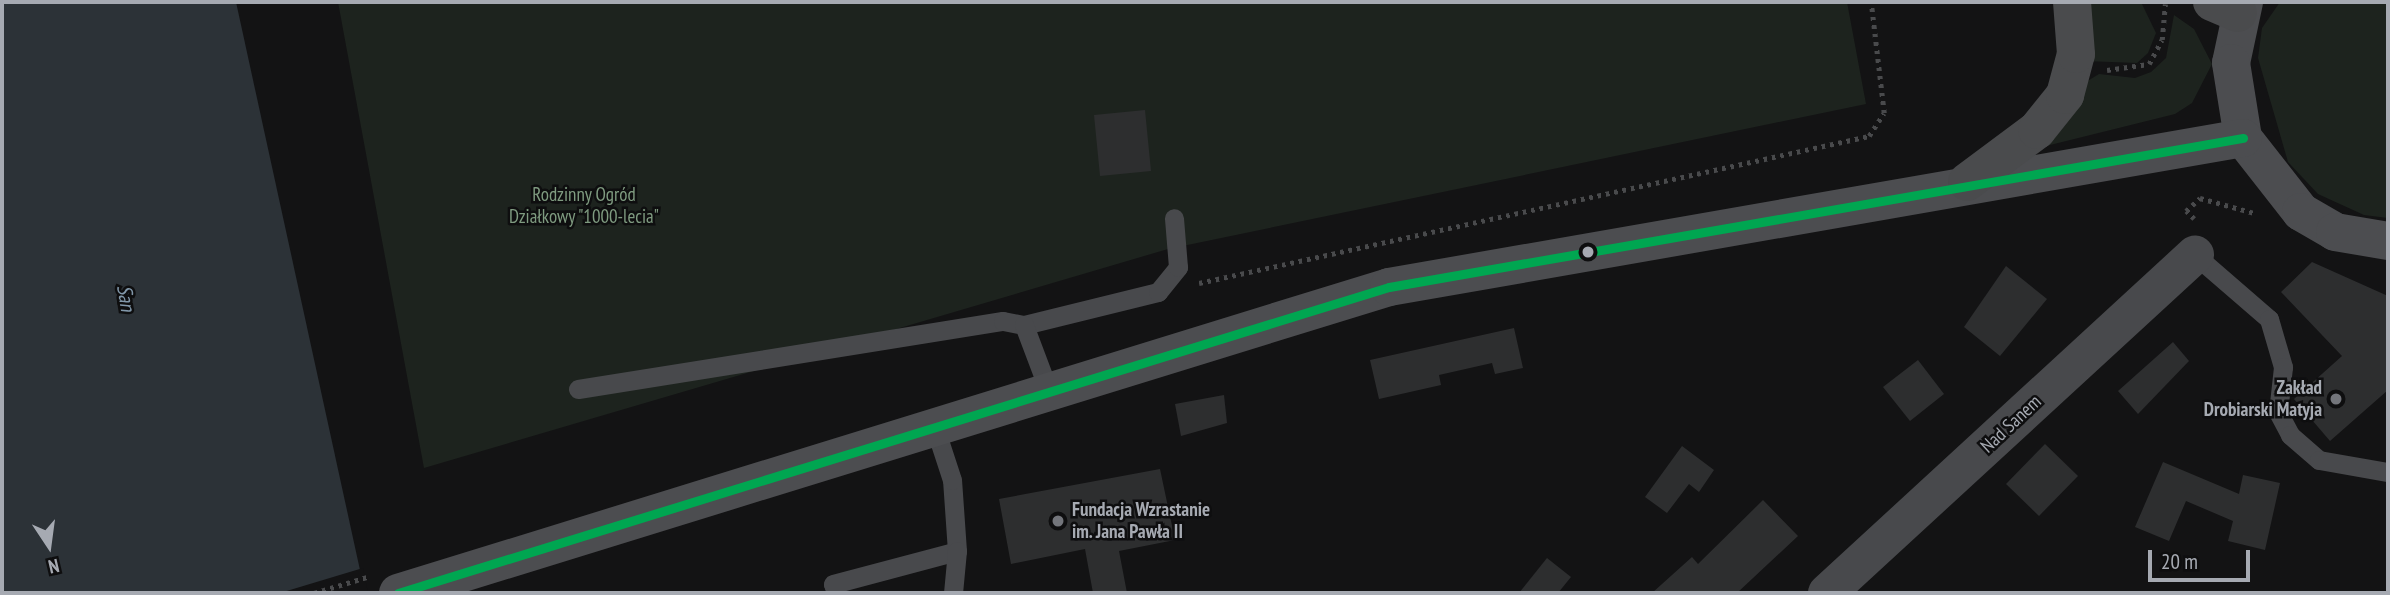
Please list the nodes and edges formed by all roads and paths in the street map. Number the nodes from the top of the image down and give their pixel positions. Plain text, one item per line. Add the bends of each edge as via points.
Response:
1 (1871, 2) edge
2 (2072, 2) edge
3 (2165, 4) dead end
4 (2231, 5) edge
5 (2098, 69) dead end
6 (2243, 138) junction
7 (1967, 182) junction
8 (1174, 218) dead end
9 (2269, 218) dead end
10 (2388, 241) edge
11 (2200, 242) junction
12 (1158, 292) junction
13 (1024, 325) junction
14 (578, 389) dead end
15 (1050, 394) junction
16 (935, 428) junction
17 (2388, 472) edge
18 (957, 551) junction
19 (398, 593) edge
20 (836, 593) edge
21 (953, 593) edge
22 (1827, 593) edge

1 - 12 path via 1884,113 1870,136
2 - 7 main road via 2076,54 2065,95 2037,130
3 - 5 path via 2162,40 2149,64 2131,71
4 - 6 main road via 2231,63
6 - 7 main road
6 - 10 main road via 2301,212 2334,232
7 - 15 main road via 1389,287
8 - 12 lane via 1178,267
9 - 11 path via 2200,198 2186,211
11 - 17 lane via 2269,319 2283,367 2278,412 2290,435 2319,460
11 - 22 street, Nad Sanem
12 - 13 lane
13 - 14 lane via 1003,321
13 - 15 lane
15 - 16 main road
16 - 18 lane via 951,480
16 - 19 main road
18 - 20 lane via 833,584
18 - 21 lane

